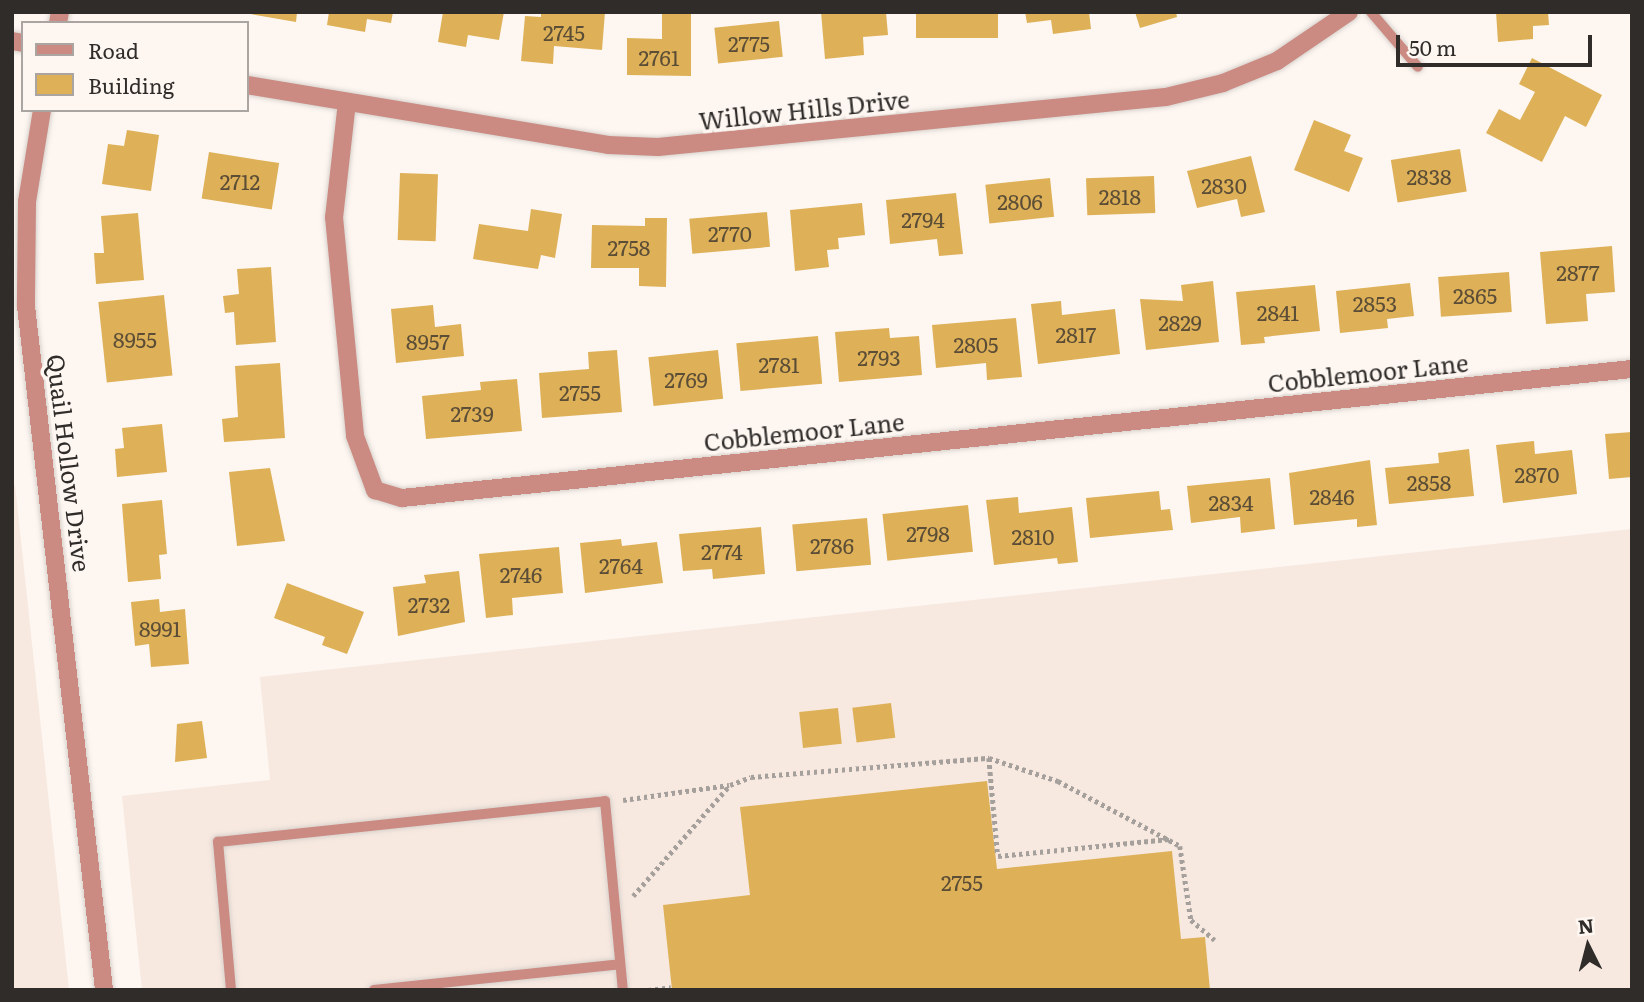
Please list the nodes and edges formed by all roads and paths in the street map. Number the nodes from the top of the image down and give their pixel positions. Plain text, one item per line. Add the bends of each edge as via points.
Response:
1 (1349, 12) edge
2 (1371, 12) edge
3 (1419, 66) dead end
4 (248, 85) edge
5 (347, 102) junction
6 (42, 112) edge
7 (1632, 369) edge
8 (989, 758) junction
9 (730, 785) junction
10 (619, 801) dead end
11 (1170, 839) junction
12 (630, 899) dead end
13 (1215, 940) dead end
14 (620, 964) junction
15 (671, 986) dead end
16 (104, 990) edge
17 (230, 990) edge
18 (374, 990) edge
19 (623, 990) edge
20 (648, 990) edge

1 - 5 street, Willow Hills Drive via 1277,61 1223,83 1166,97 701,144 608,145
2 - 3 lane
4 - 5 street, Willow Hills Drive
5 - 7 street, Cobblemoor Lane via 334,217 355,436 375,490 402,498
6 - 16 street, Quail Hollow Drive via 27,202 26,306
8 - 9 path via 751,777
8 - 11 path via 1058,781
8 - 11 path via 998,856
9 - 10 path
9 - 12 path
11 - 13 path via 1180,846 1191,920
14 - 17 lane via 605,801 218,842
14 - 18 lane
14 - 19 lane
15 - 20 path

